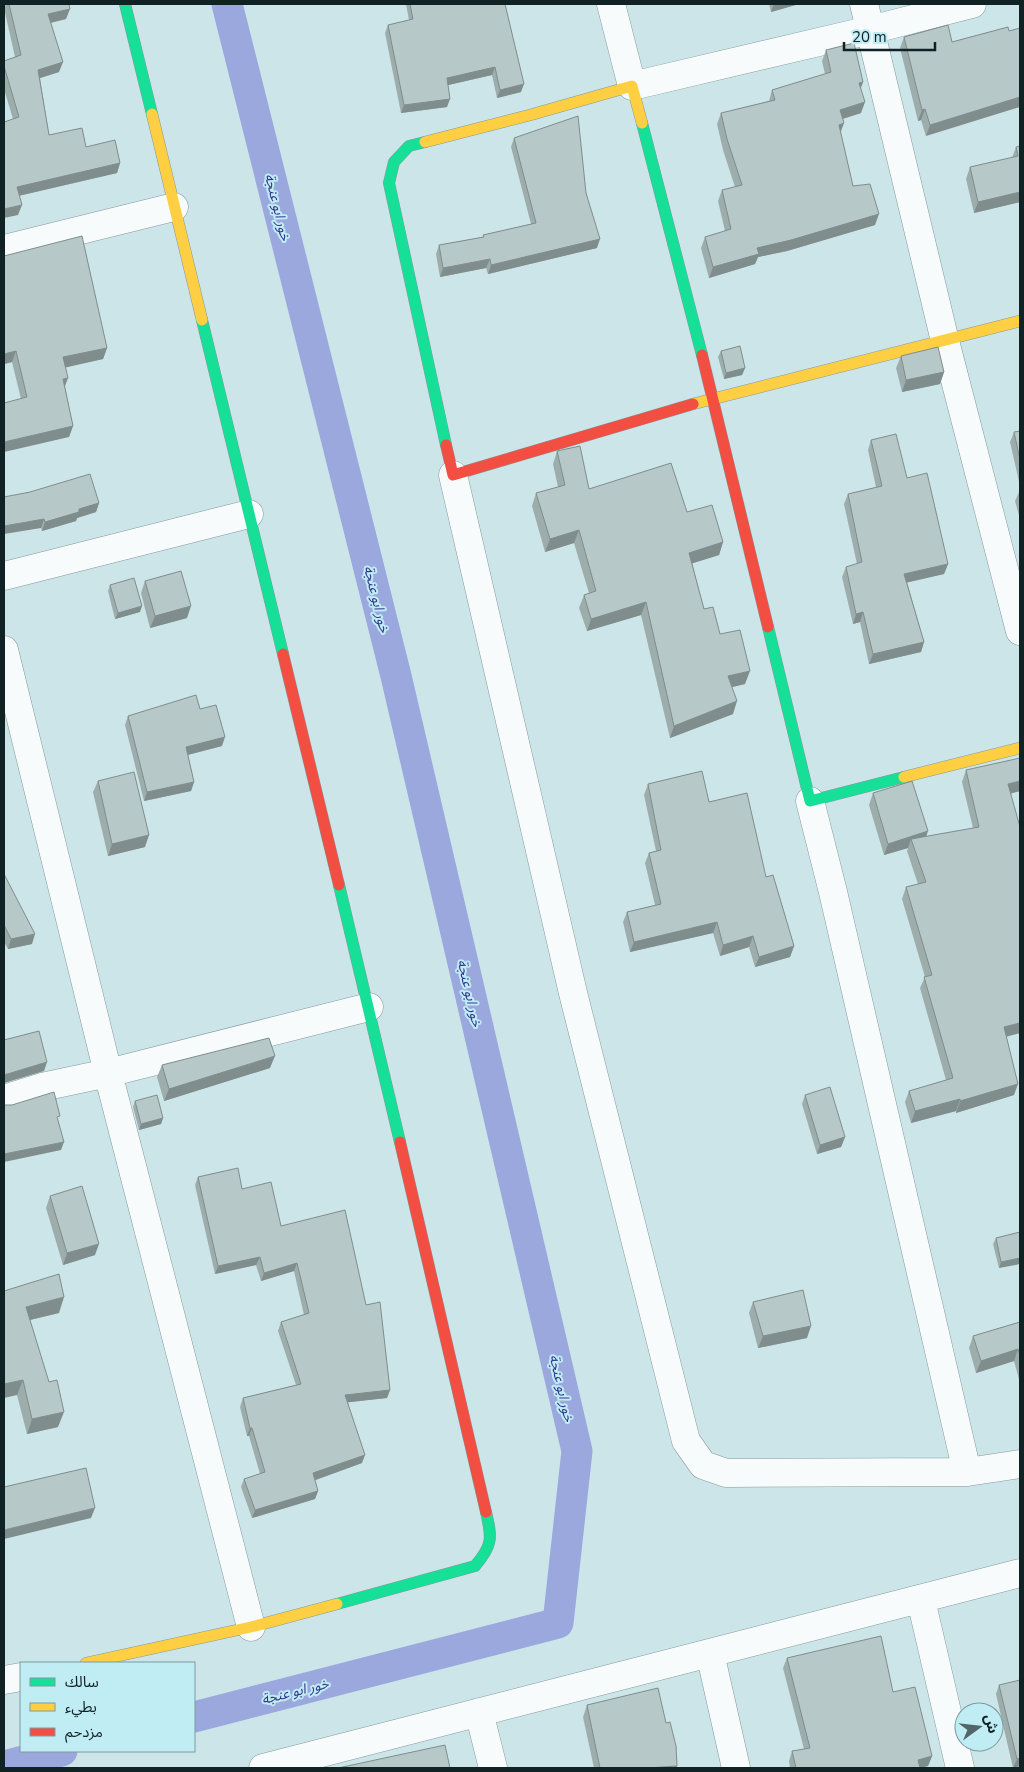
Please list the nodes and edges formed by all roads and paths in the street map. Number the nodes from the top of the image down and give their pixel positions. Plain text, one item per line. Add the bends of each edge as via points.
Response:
1 (124, 4) edge
2 (611, 4) edge
3 (864, 4) edge
4 (972, 4) edge
5 (870, 30) junction
6 (632, 86) junction
7 (174, 207) junction
8 (4, 249) edge
9 (1020, 322) edge
10 (945, 341) junction
11 (714, 398) junction
12 (453, 475) junction
13 (249, 514) junction
14 (4, 576) edge
15 (1020, 631) edge
16 (4, 650) edge
17 (1020, 748) edge
18 (810, 801) junction
19 (369, 1007) junction
20 (108, 1073) junction
21 (4, 1099) edge
22 (1020, 1464) edge
23 (967, 1472) junction
24 (1020, 1573) edge
25 (921, 1600) junction
26 (251, 1627) junction
27 (710, 1652) junction
28 (91, 1662) edge
29 (20, 1677) edge
30 (4, 1680) edge
31 (479, 1712) junction
32 (263, 1768) edge
33 (493, 1768) edge
34 (736, 1768) edge
35 (960, 1768) edge

1 - 7 street
2 - 6 street
3 - 5 street
4 - 5 street
5 - 6 street
5 - 10 street
6 - 11 street
6 - 12 street via 409,146 394,162 389,183
7 - 8 street
7 - 13 street
9 - 10 street
10 - 11 street
10 - 15 street
11 - 12 street
11 - 18 street
12 - 23 street via 573,994 686,1441 703,1465 726,1473
13 - 14 street
13 - 19 street
16 - 20 street
17 - 18 street
18 - 23 street
19 - 20 street
19 - 26 street via 491,1534 486,1553 475,1566
20 - 21 street
20 - 26 street
22 - 23 street
24 - 25 street
25 - 27 street
25 - 35 street
26 - 28 street
27 - 31 street
27 - 34 street
29 - 30 street
31 - 32 street
31 - 33 street

